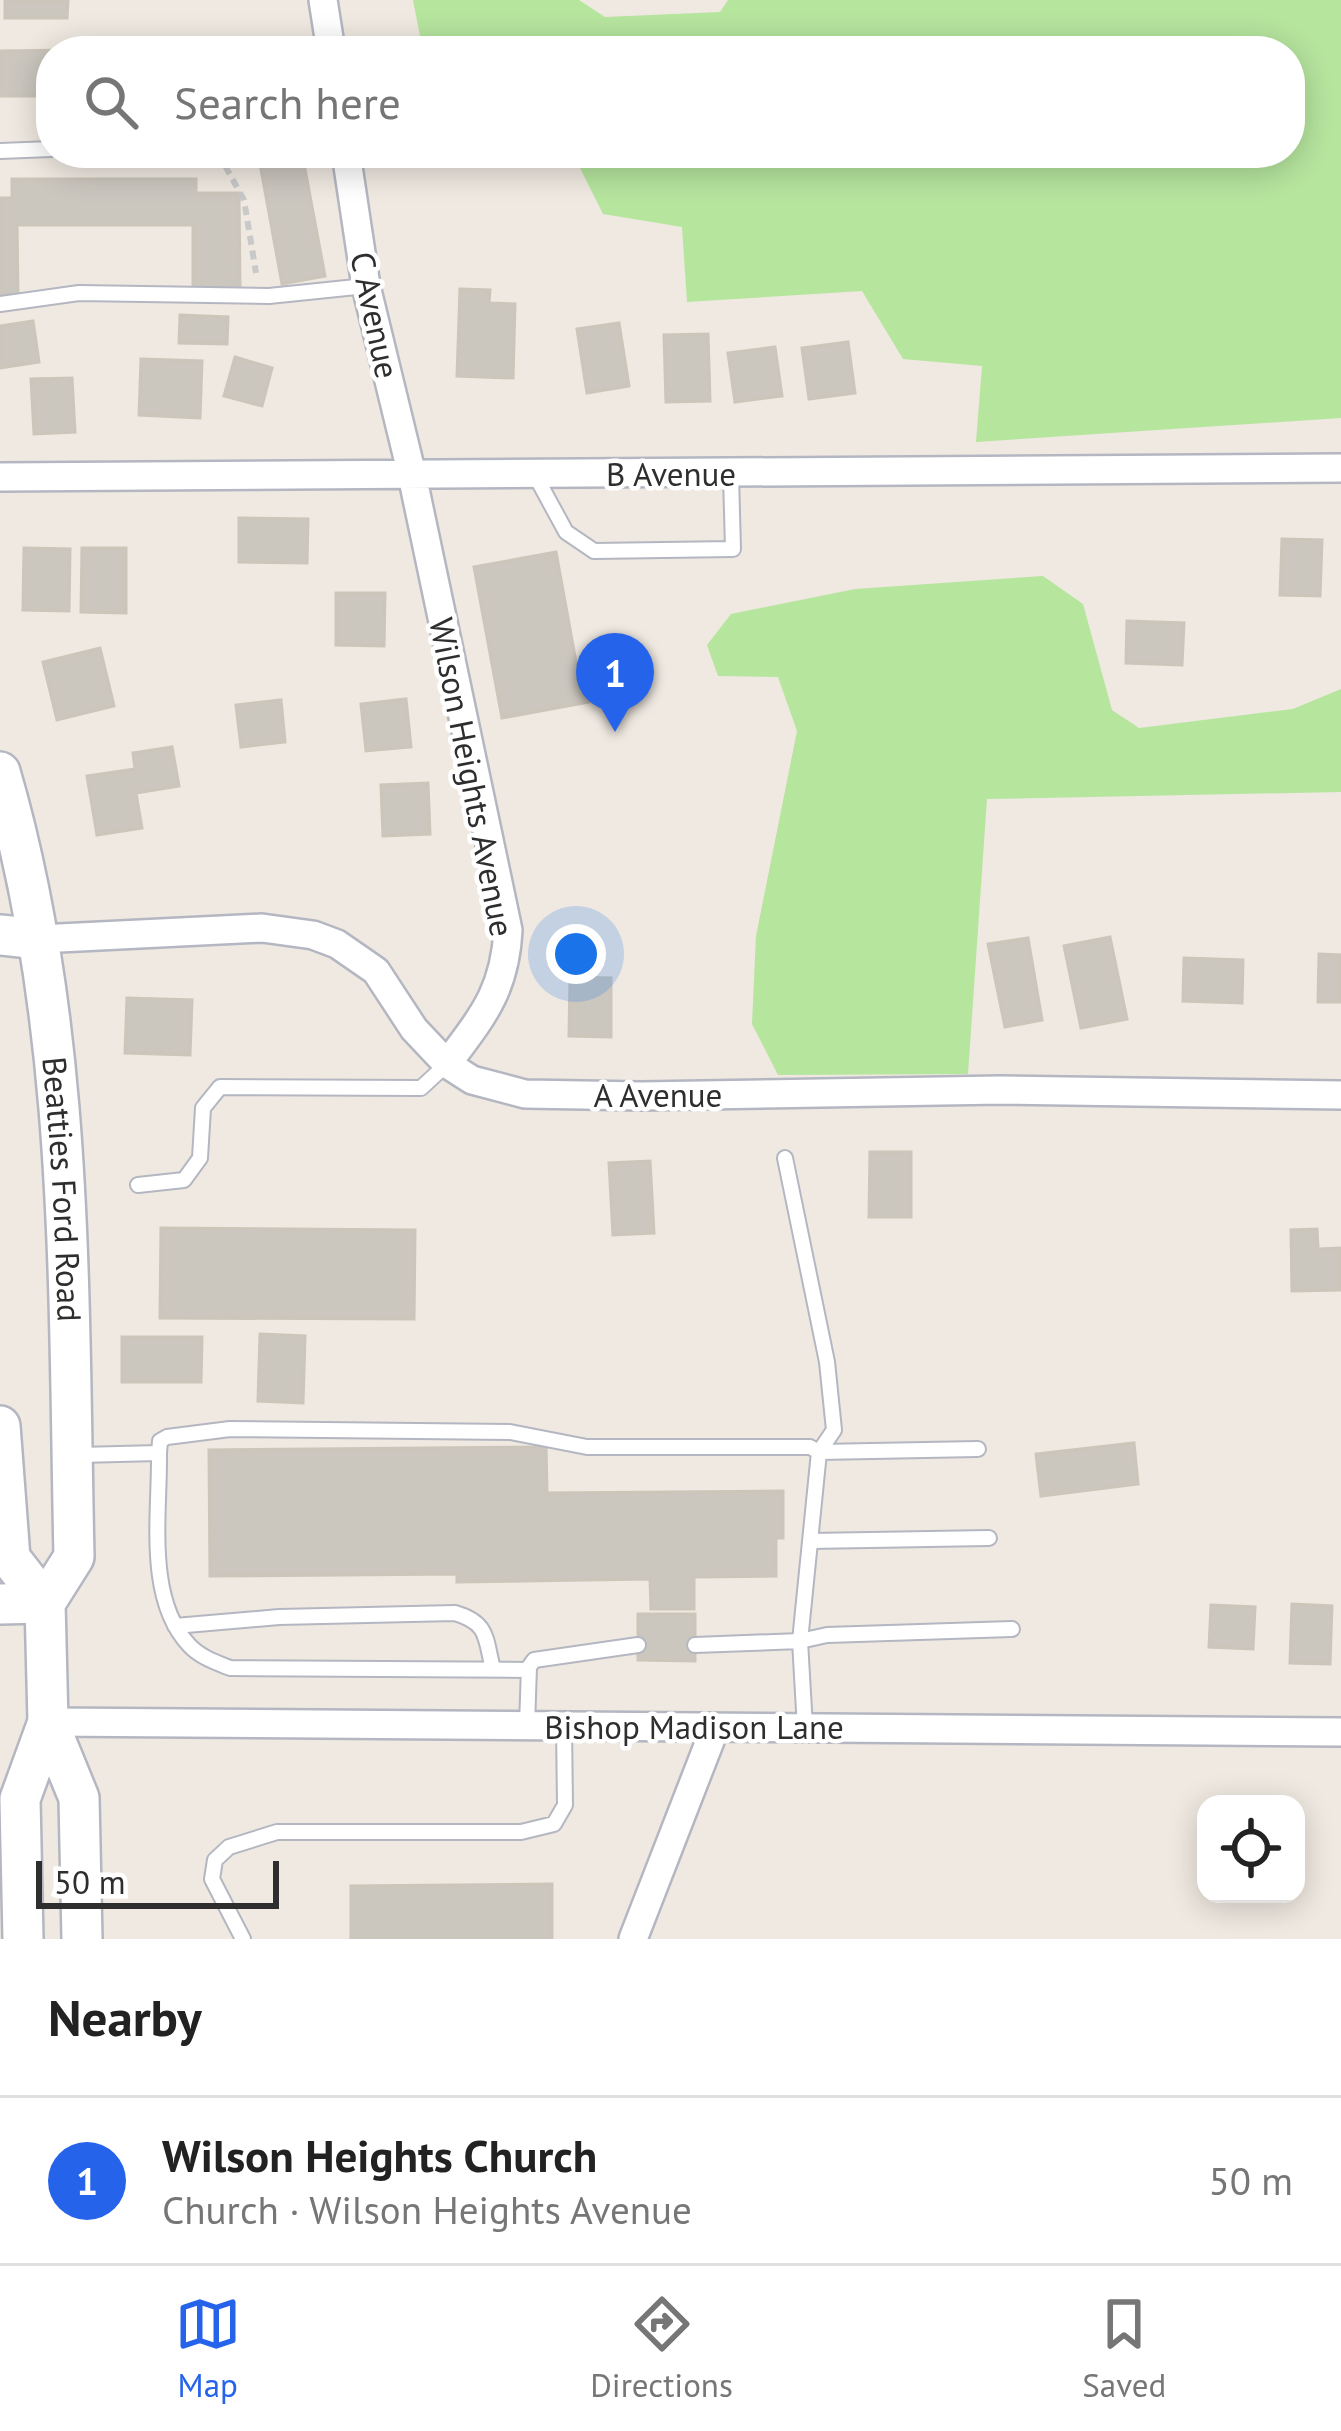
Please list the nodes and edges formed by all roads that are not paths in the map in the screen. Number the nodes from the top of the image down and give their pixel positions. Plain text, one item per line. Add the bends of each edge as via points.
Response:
1 (323, 0) edge
2 (329, 36) edge
3 (36, 150) edge
4 (0, 152) edge
5 (348, 168) edge
6 (366, 286) junction
7 (0, 304) edge
8 (1341, 468) edge
9 (535, 474) junction
10 (412, 475) junction
11 (731, 475) junction
12 (0, 477) edge
13 (0, 772) edge
14 (20, 937) edge
15 (446, 1064) junction
16 (1341, 1095) edge
17 (785, 1158) dead end
18 (138, 1184) dead end
19 (0, 1426) edge
20 (978, 1449) dead end
21 (819, 1452) junction
22 (159, 1453) junction
23 (71, 1455) junction
24 (989, 1538) dead end
25 (810, 1541) junction
26 (45, 1603) junction
27 (0, 1604) edge
28 (175, 1625) junction
29 (1012, 1630) dead end
30 (800, 1641) junction
31 (638, 1645) dead end
32 (695, 1645) dead end
33 (493, 1670) junction
34 (530, 1670) junction
35 (48, 1722) junction
36 (527, 1726) junction
37 (564, 1726) junction
38 (715, 1728) junction
39 (805, 1728) junction
40 (1341, 1732) edge
41 (23, 1939) edge
42 (82, 1939) edge
43 (243, 1939) edge
44 (633, 1939) edge

1 - 2 street
3 - 4 lane
5 - 6 street, C Avenue
6 - 7 lane via 269,296 80,293
6 - 10 street, C Avenue
8 - 11 street, B Avenue
9 - 10 street, B Avenue
9 - 11 street, B Avenue
9 - 11 lane via 566,532 594,551 733,549
10 - 12 street, B Avenue
10 - 15 street, Wilson Heights Avenue via 508,930 496,994
13 - 14 main road, Beatties Ford Road
14 - 15 street, A Avenue via 262,928 313,935 376,971
14 - 23 main road, Beatties Ford Road via 64,1138
15 - 16 street, A Avenue via 525,1094
15 - 18 lane via 422,1088 220,1087 203,1108 200,1158 184,1180
17 - 21 lane via 827,1362 834,1430
19 - 26 main road via 10,1558
20 - 21 lane
21 - 22 lane via 793,1444 586,1448 510,1432 230,1429 167,1437
21 - 25 lane
22 - 23 lane
22 - 28 lane via 160,1576
23 - 26 main road, Beatties Ford Road via 74,1557
24 - 25 lane
25 - 30 lane
26 - 27 main road
26 - 35 main road
28 - 33 lane via 203,1657 230,1668
28 - 33 lane via 455,1613 476,1619
29 - 30 lane
30 - 32 lane
30 - 39 lane
31 - 34 lane via 534,1660
33 - 34 lane
34 - 36 lane
35 - 36 street, Bishop Madison Lane
35 - 41 main road via 20,1799
35 - 42 main road via 79,1798
36 - 37 street, Bishop Madison Lane
37 - 38 street, Bishop Madison Lane
37 - 43 lane via 565,1805 554,1824 277,1832 229,1847 215,1860 212,1880
38 - 39 street, Bishop Madison Lane
38 - 44 street
39 - 40 street, Bishop Madison Lane

